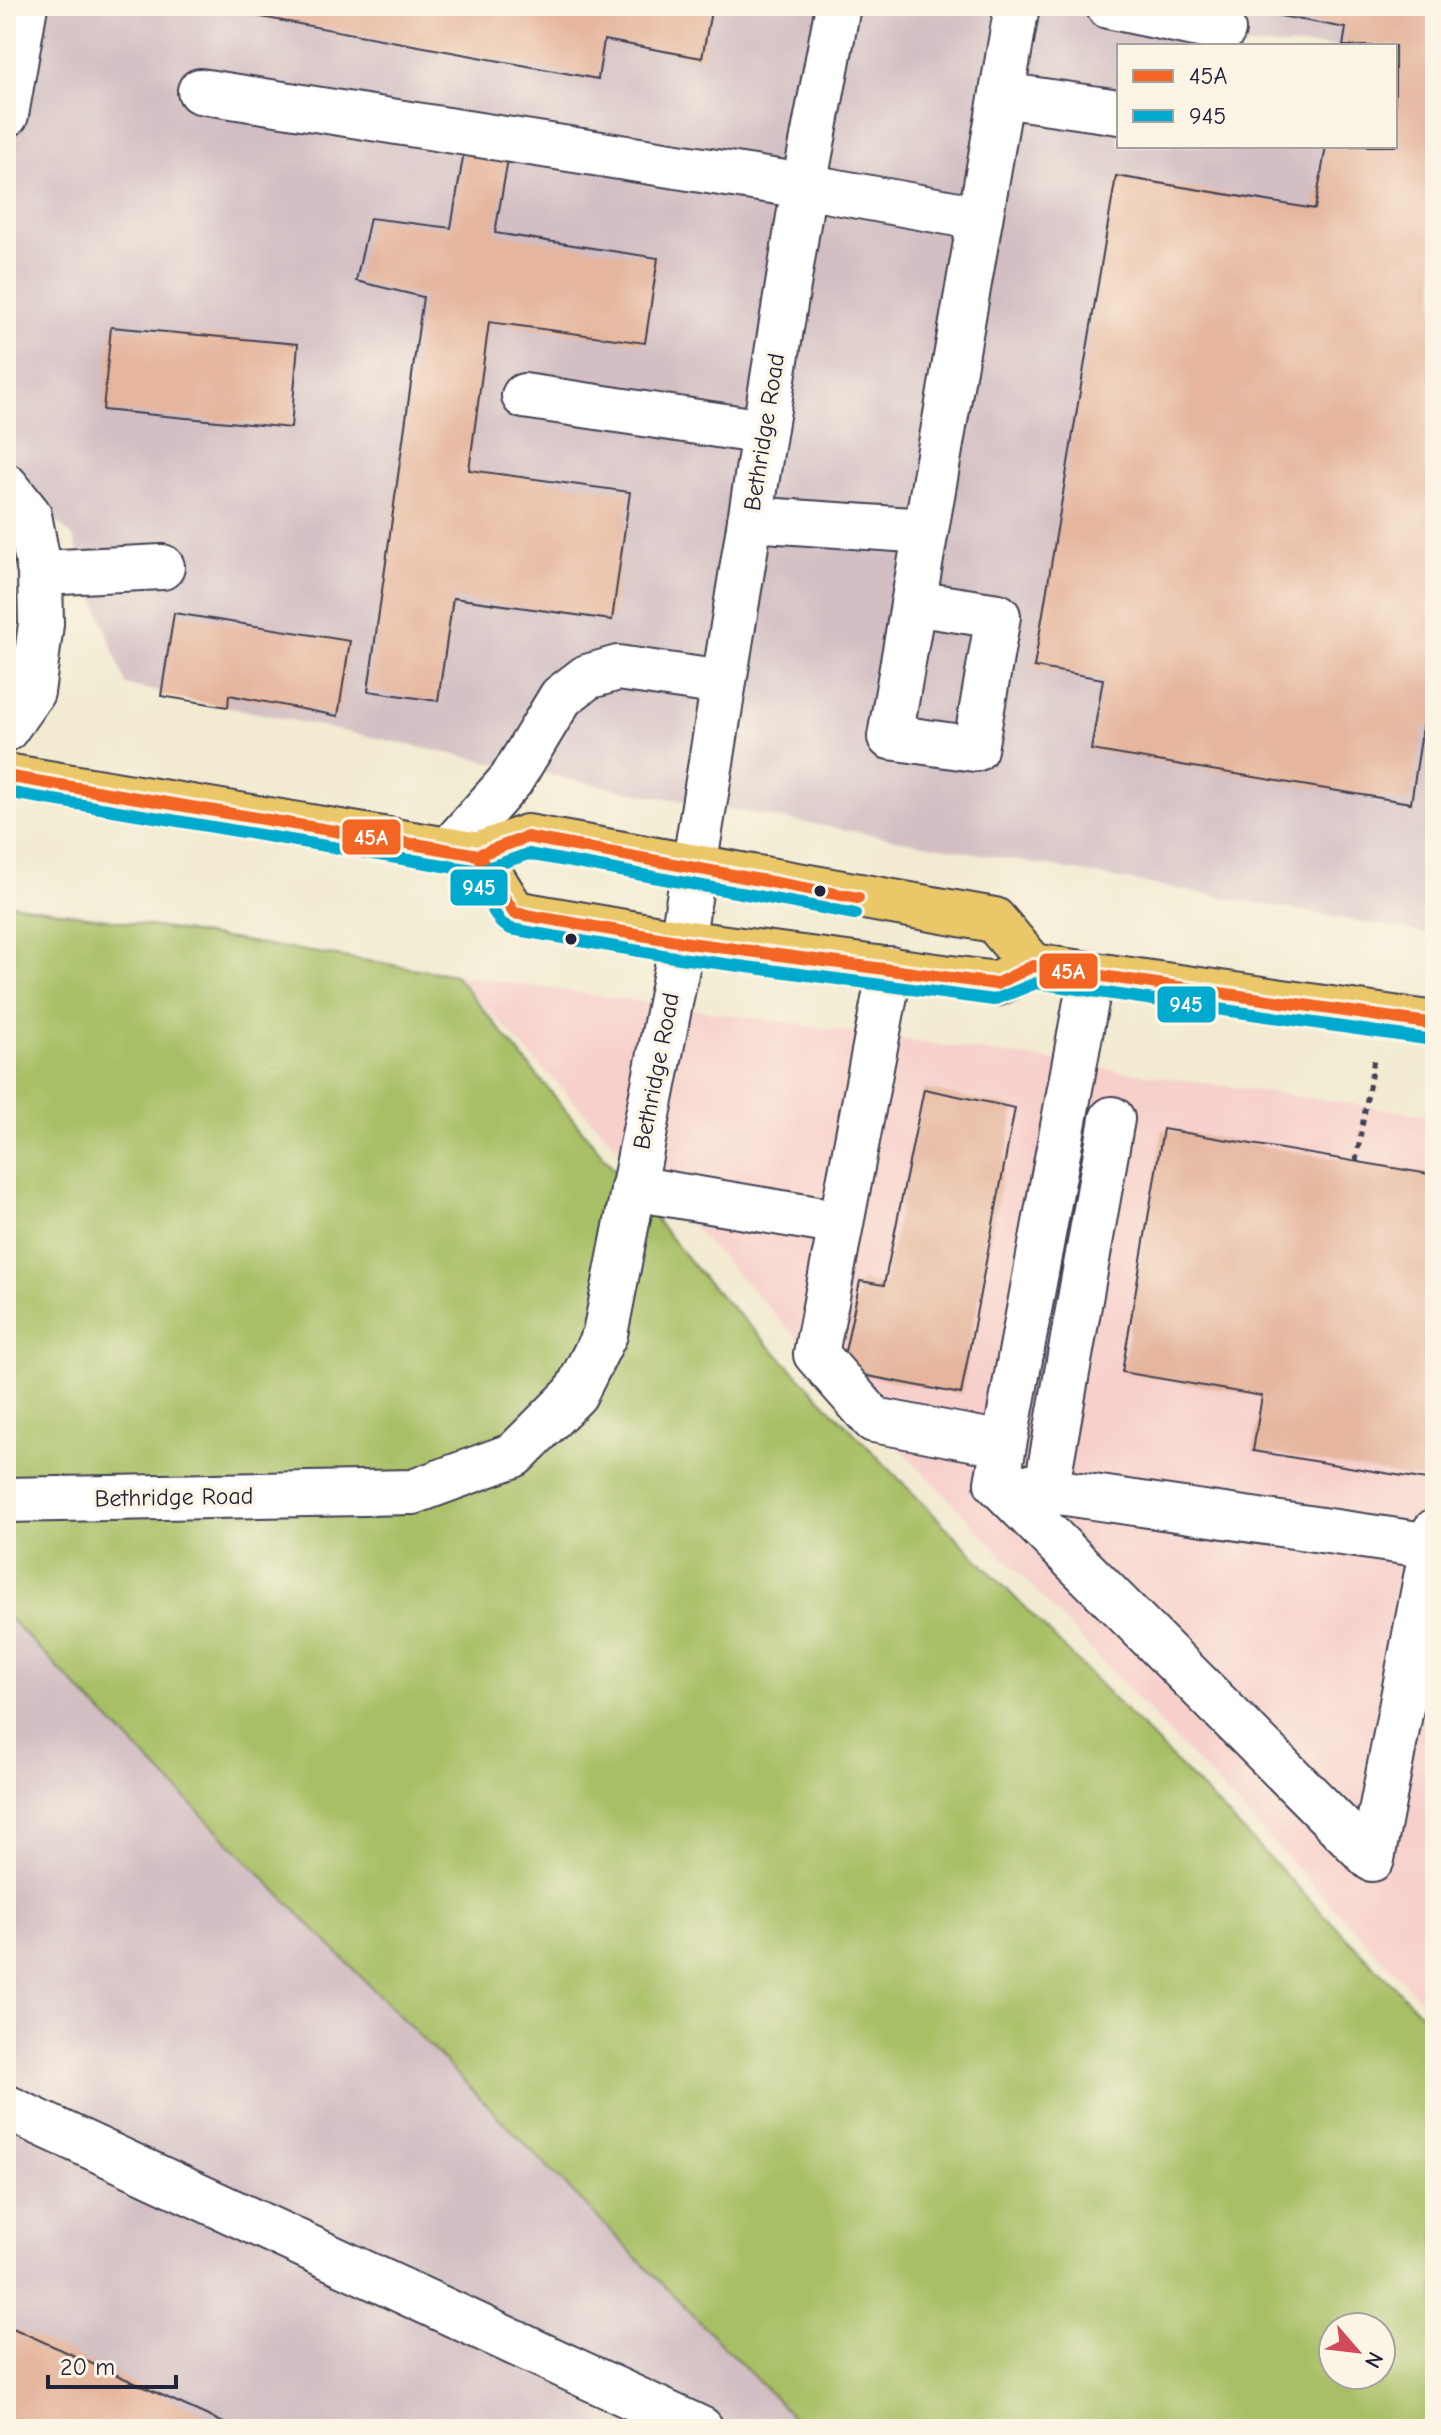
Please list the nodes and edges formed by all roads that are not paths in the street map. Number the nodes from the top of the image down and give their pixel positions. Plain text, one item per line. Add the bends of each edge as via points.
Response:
1 (25, 6) edge
2 (838, 6) edge
3 (1017, 6) edge
4 (1108, 6) edge
5 (1223, 30) dead end
6 (200, 91) dead end
7 (1002, 95) junction
8 (1117, 112) edge
9 (6, 115) edge
10 (804, 186) junction
11 (980, 218) junction
12 (524, 396) dead end
13 (764, 432) junction
14 (6, 486) edge
15 (750, 519) junction
16 (926, 531) junction
17 (162, 567) dead end
18 (40, 573) junction
19 (913, 603) dead end
20 (723, 683) junction
21 (6, 729) edge
22 (6, 776) edge
23 (463, 853) junction
24 (694, 870) junction
25 (682, 942) junction
26 (1033, 966) junction
27 (890, 969) junction
28 (1091, 975) junction
29 (1435, 1024) edge
30 (1112, 1119) dead end
31 (633, 1188) junction
32 (841, 1223) junction
33 (1000, 1464) junction
34 (1046, 1491) junction
35 (6, 1500) edge
36 (1434, 1538) edge
37 (6, 2107) edge
38 (701, 2429) edge

1 - 9 street
2 - 10 street, Bethridge Road
3 - 7 street
4 - 5 street
6 - 10 street
7 - 8 street
7 - 11 street
10 - 11 street
10 - 13 street, Bethridge Road
11 - 16 street
12 - 13 street
13 - 15 street, Bethridge Road
14 - 18 street via 29,515
15 - 16 street
15 - 20 street, Bethridge Road
16 - 19 street
17 - 18 street
18 - 21 street via 41,624 32,692
20 - 23 street via 618,668 587,677 561,697
20 - 24 street, Bethridge Road
22 - 23 main road
23 - 24 main road via 527,837
23 - 25 main road via 514,913
24 - 25 street, Bethridge Road
24 - 26 main road via 994,920
25 - 27 main road
25 - 31 street, Bethridge Road
26 - 27 main road via 996,984
26 - 28 main road
27 - 32 street
28 - 29 main road
28 - 33 street
30 - 34 street
31 - 32 street
31 - 35 street, Bethridge Road via 605,1334 575,1394 514,1455 413,1492
32 - 33 street via 816,1354 874,1420
33 - 34 street
33 - 36 street via 1372,1859
34 - 36 street
37 - 38 street

